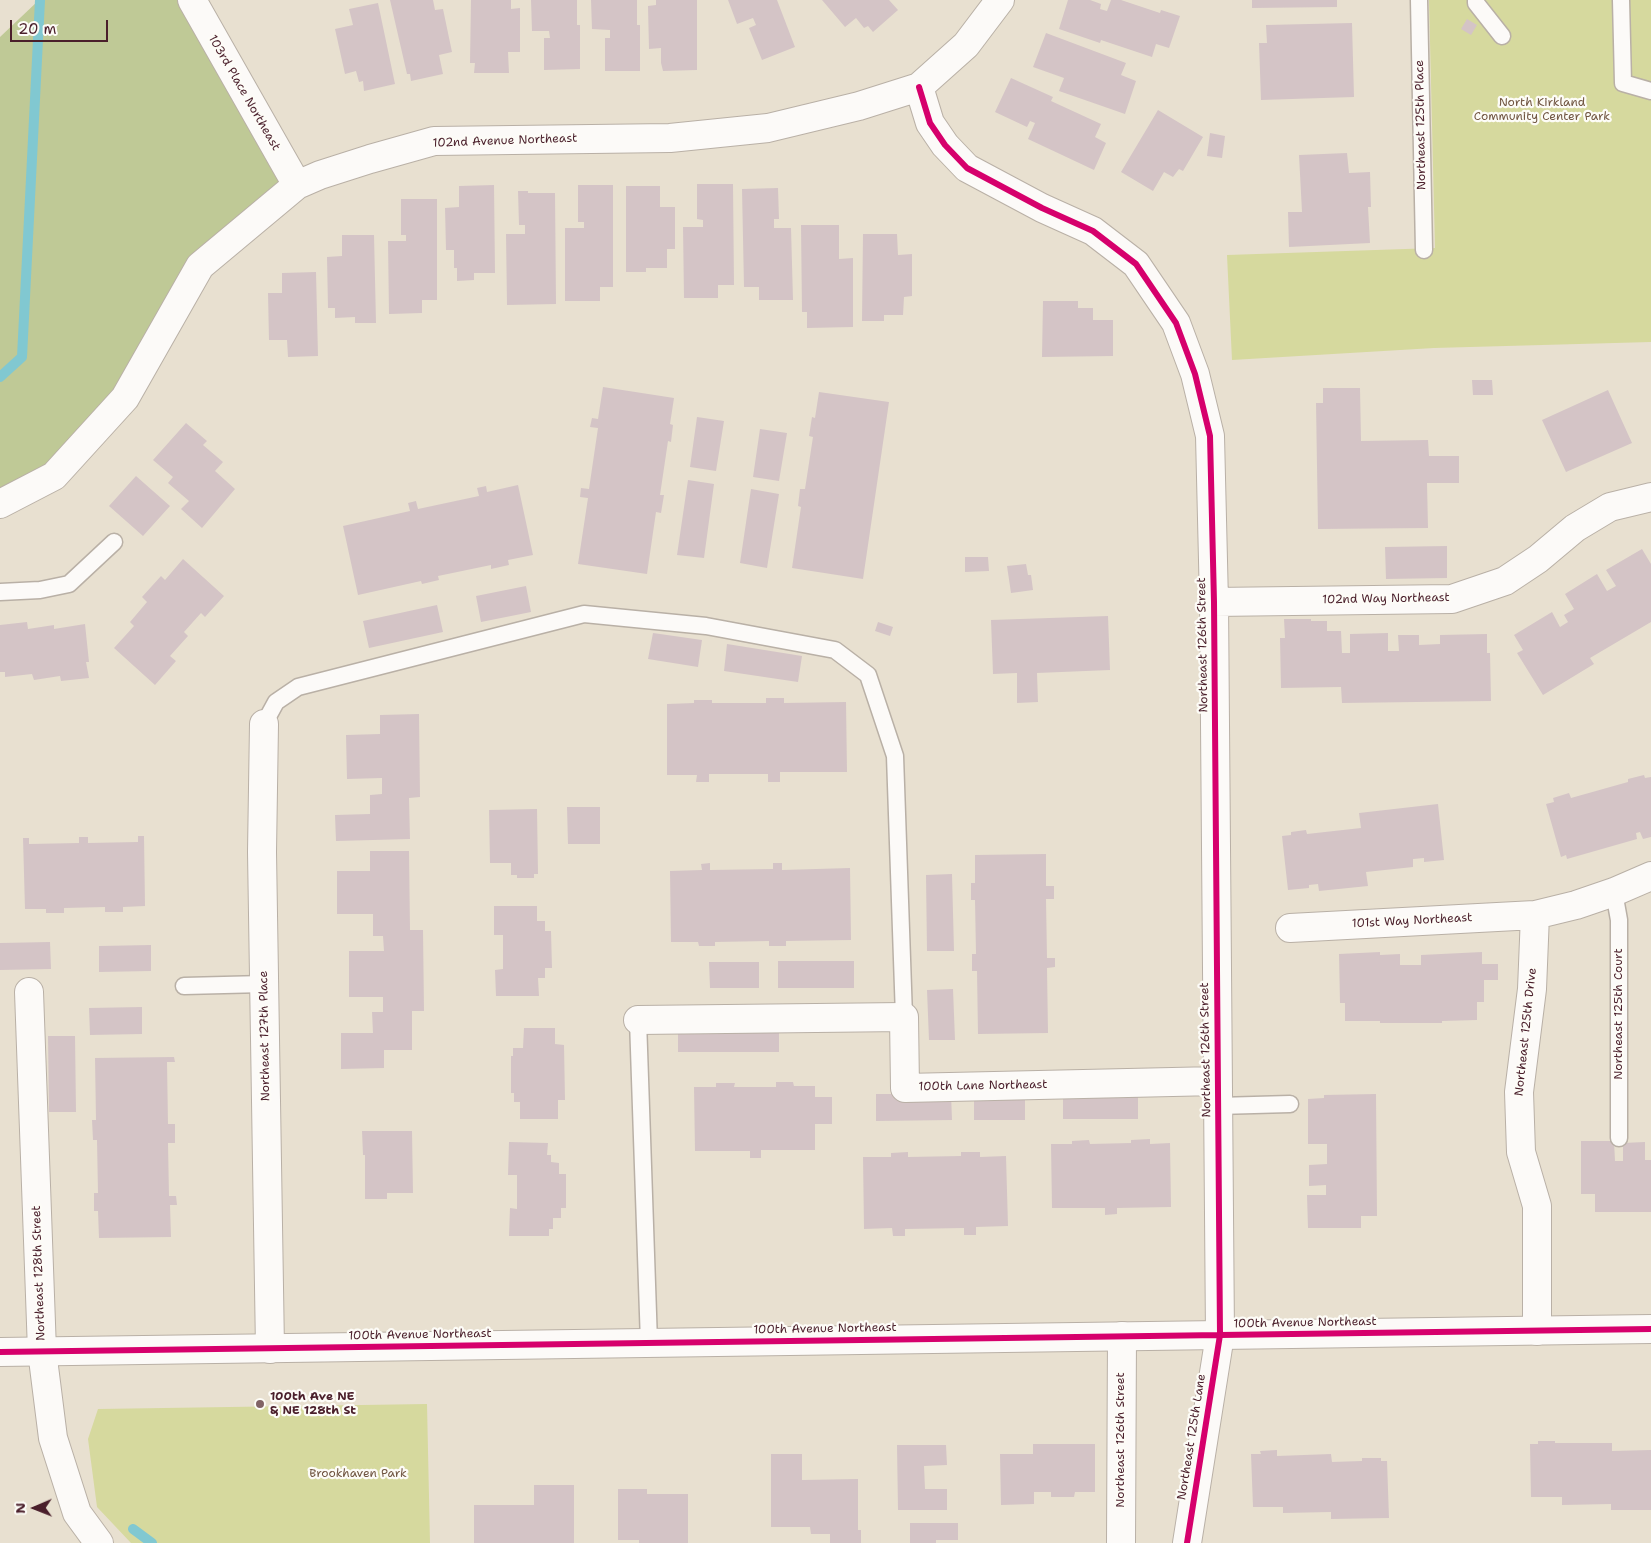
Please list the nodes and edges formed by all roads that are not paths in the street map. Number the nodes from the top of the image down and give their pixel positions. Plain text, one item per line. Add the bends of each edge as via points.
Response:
1 (192, 0) edge
2 (1000, 0) edge
3 (1419, 0) edge
4 (1476, 0) edge
5 (1621, 0) edge
6 (1502, 36) dead end
7 (919, 87) junction
8 (1651, 91) edge
9 (297, 186) junction
10 (1424, 250) dead end
11 (1651, 497) edge
12 (0, 504) edge
13 (114, 542) dead end
14 (0, 592) edge
15 (1214, 602) junction
16 (264, 724) joint
17 (1651, 876) edge
18 (1614, 892) junction
19 (1535, 915) junction
20 (1290, 928) dead end
21 (264, 984) junction
22 (184, 986) dead end
23 (29, 992) dead end
24 (904, 1017) junction
25 (638, 1020) joint
26 (1218, 1094) junction
27 (1290, 1104) dead end
28 (1619, 1138) dead end
29 (1651, 1329) edge
30 (1537, 1331) junction
31 (1220, 1335) junction
32 (1122, 1336) junction
33 (649, 1343) junction
34 (270, 1348) junction
35 (0, 1352) edge
36 (42, 1352) junction
37 (99, 1543) edge
38 (1121, 1543) edge
39 (1186, 1543) edge

1 - 9 street, 103rd Place Northeast
2 - 7 street via 966,45
3 - 10 lane, Northeast 125th Place
4 - 6 lane
5 - 8 lane via 1623,83
7 - 9 street, 102nd Avenue Northeast via 859,106 768,128 670,138 434,142 320,174
7 - 15 street, Northeast 126th Street via 930,123 967,168 1092,231 1136,264 1176,323 1195,374 1210,436
9 - 12 street, 102nd Avenue Northeast via 200,266 124,398 54,476
11 - 15 street, 102nd Way Northeast via 1610,507 1575,528 1505,581 1452,599
13 - 14 lane via 69,584 40,590
15 - 26 street, Northeast 126th Street
16 - 21 street, Northeast 127th Place
16 - 24 lane via 276,702 298,687 584,614 706,626 835,650 868,675 895,756
17 - 18 street
18 - 19 street
18 - 28 lane, Northeast 125th Court via 1619,920
19 - 20 street, 101st Way Northeast
19 - 30 street, Northeast 125th Drive via 1532,989 1519,1092 1521,1152 1537,1206
21 - 22 lane
21 - 34 street, Northeast 127th Place
23 - 36 street, Northeast 128th Street
24 - 25 street
24 - 26 street, 100th Lane Northeast via 905,1088
25 - 33 lane
26 - 27 lane
26 - 31 street, Northeast 126th Street
29 - 30 street, 100th Avenue Northeast
30 - 31 street, 100th Avenue Northeast
31 - 32 street, 100th Avenue Northeast
31 - 39 street, Northeast 125th Lane
32 - 33 street, 100th Avenue Northeast
32 - 38 street, Northeast 126th Street
33 - 34 street, 100th Avenue Northeast
34 - 36 street, 100th Avenue Northeast
35 - 36 street, 100th Avenue Northeast
36 - 37 street, Northeast 128th Street via 53,1438 77,1513

